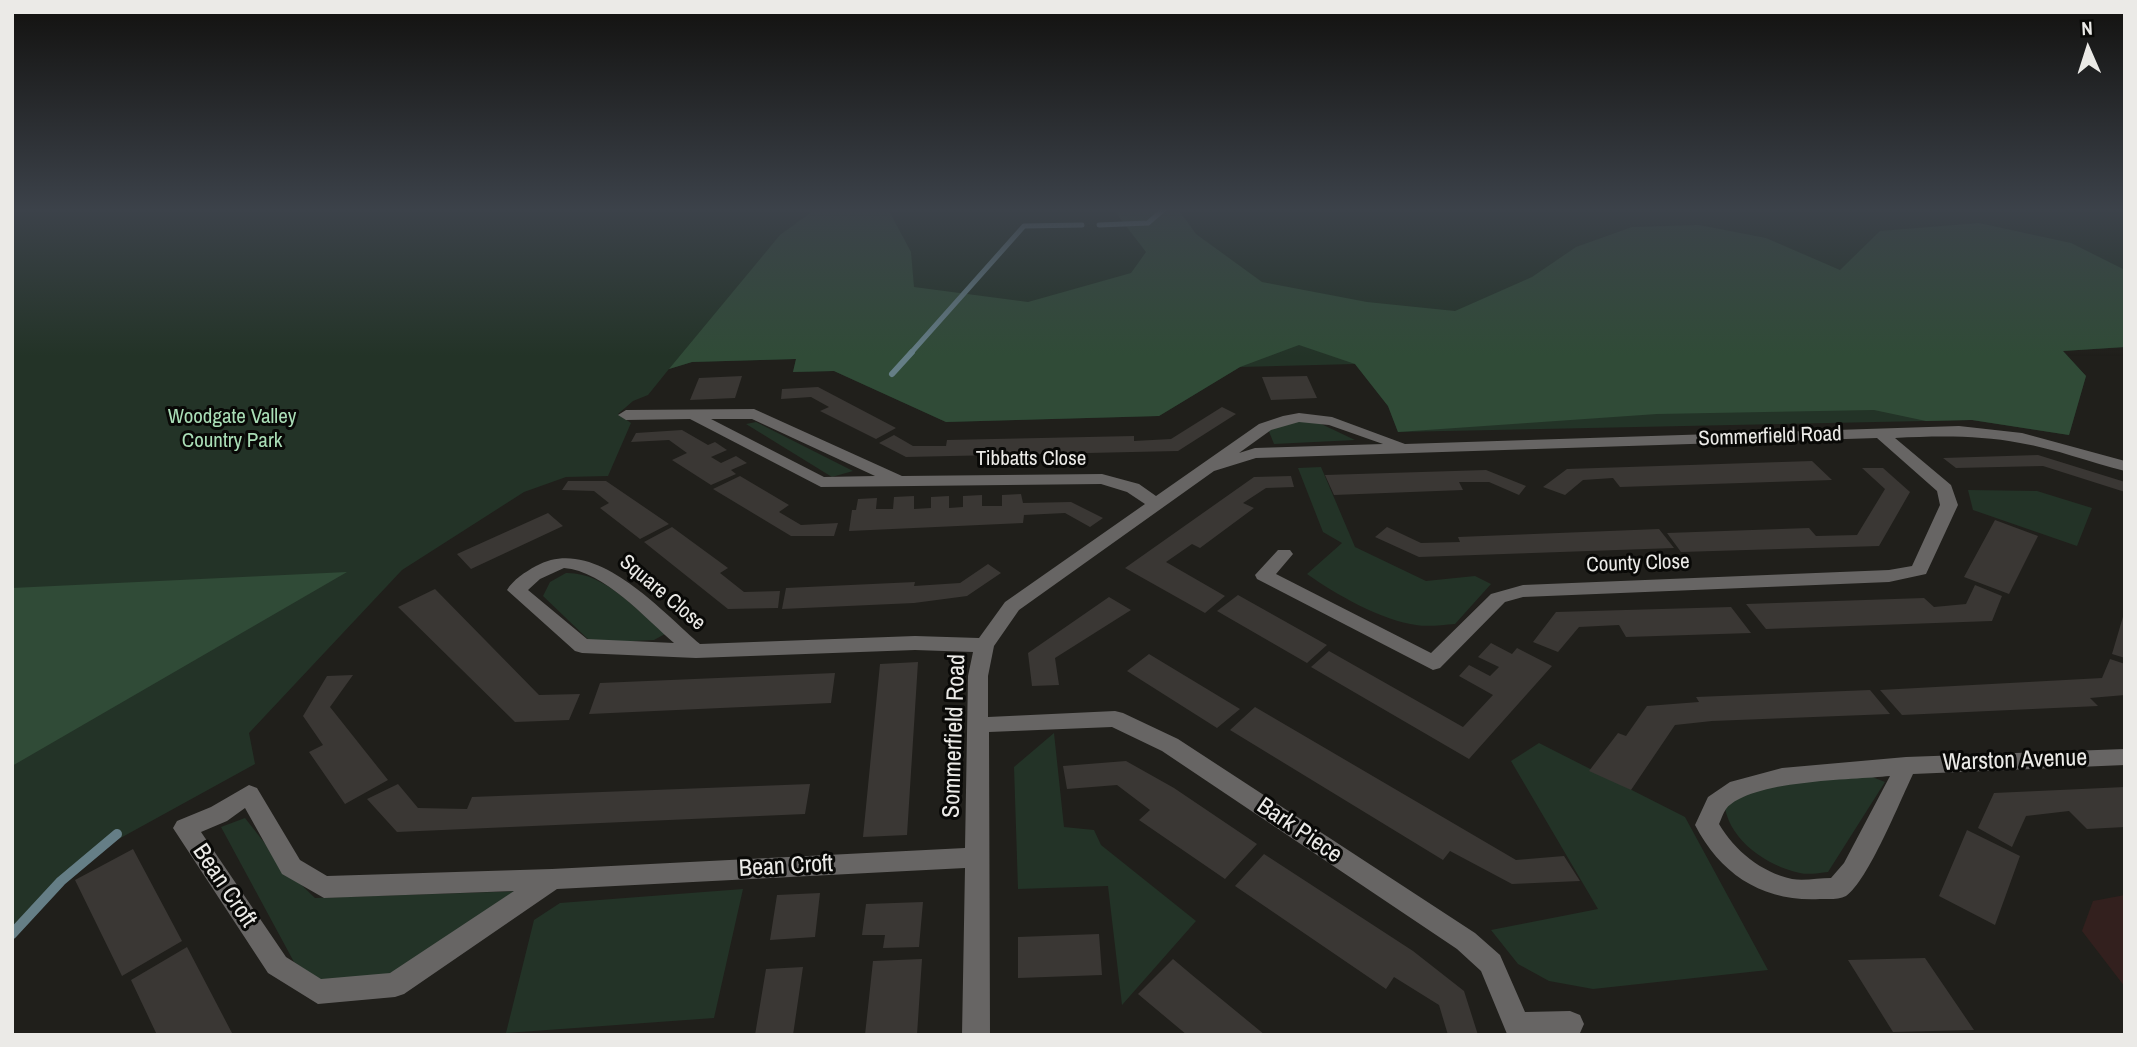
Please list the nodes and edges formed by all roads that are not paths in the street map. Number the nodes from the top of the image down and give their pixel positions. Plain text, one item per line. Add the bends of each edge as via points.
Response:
1 (659, 398) dead end
2 (654, 414) junction
3 (626, 415) dead end
4 (693, 415) junction
5 (1880, 433) junction
6 (1410, 448) junction
7 (2125, 466) edge
8 (1209, 467) junction
9 (899, 481) junction
10 (1157, 504) junction
11 (1284, 554) dead end
12 (984, 645) junction
13 (696, 651) junction
14 (977, 725) junction
15 (2125, 757) edge
16 (1906, 766) junction
17 (978, 857) junction
18 (552, 879) junction
19 (1570, 1024) dead end
20 (975, 1035) edge

1 - 2 street
2 - 3 street, Tibbatts Close
2 - 4 street, Tibbatts Close
4 - 9 street, Tibbatts Close via 754,415
4 - 9 street, Tibbatts Close via 821,482
5 - 6 street, Sommerfield Road
5 - 7 street, Sommerfield Road via 1996,433
5 - 11 street, County Close via 1945,489 1948,505 1919,570 1889,576 1523,591 1498,598 1433,663 1264,575
6 - 8 street, Sommerfield Road via 1255,453
6 - 8 street, Sommerfield Road via 1317,416 1294,417 1265,427
8 - 10 street, Sommerfield Road
9 - 10 street, Tibbatts Close via 1102,480 1133,488
10 - 12 street, Sommerfield Road via 1012,606
12 - 13 street, Square Close
12 - 14 street, Sommerfield Road
13 - 13 street, Square Close via 601,570 569,562 554,564 528,577 516,590 582,646
14 - 17 street, Sommerfield Road
14 - 19 street, Bark Piece via 1115,719 1170,745 1466,941 1491,963 1517,1025
15 - 16 street, Warston Avenue
16 - 16 street, Warston Avenue via 1853,870 1837,888 1794,890 1753,875 1721,849 1707,825 1716,804 1738,788 1782,777
17 - 18 street, Bean Croft
17 - 20 street, Sommerfield Road
18 - 18 street, Bean Croft via 324,887 291,867 249,794 219,814 185,828 277,965 317,992 395,985

